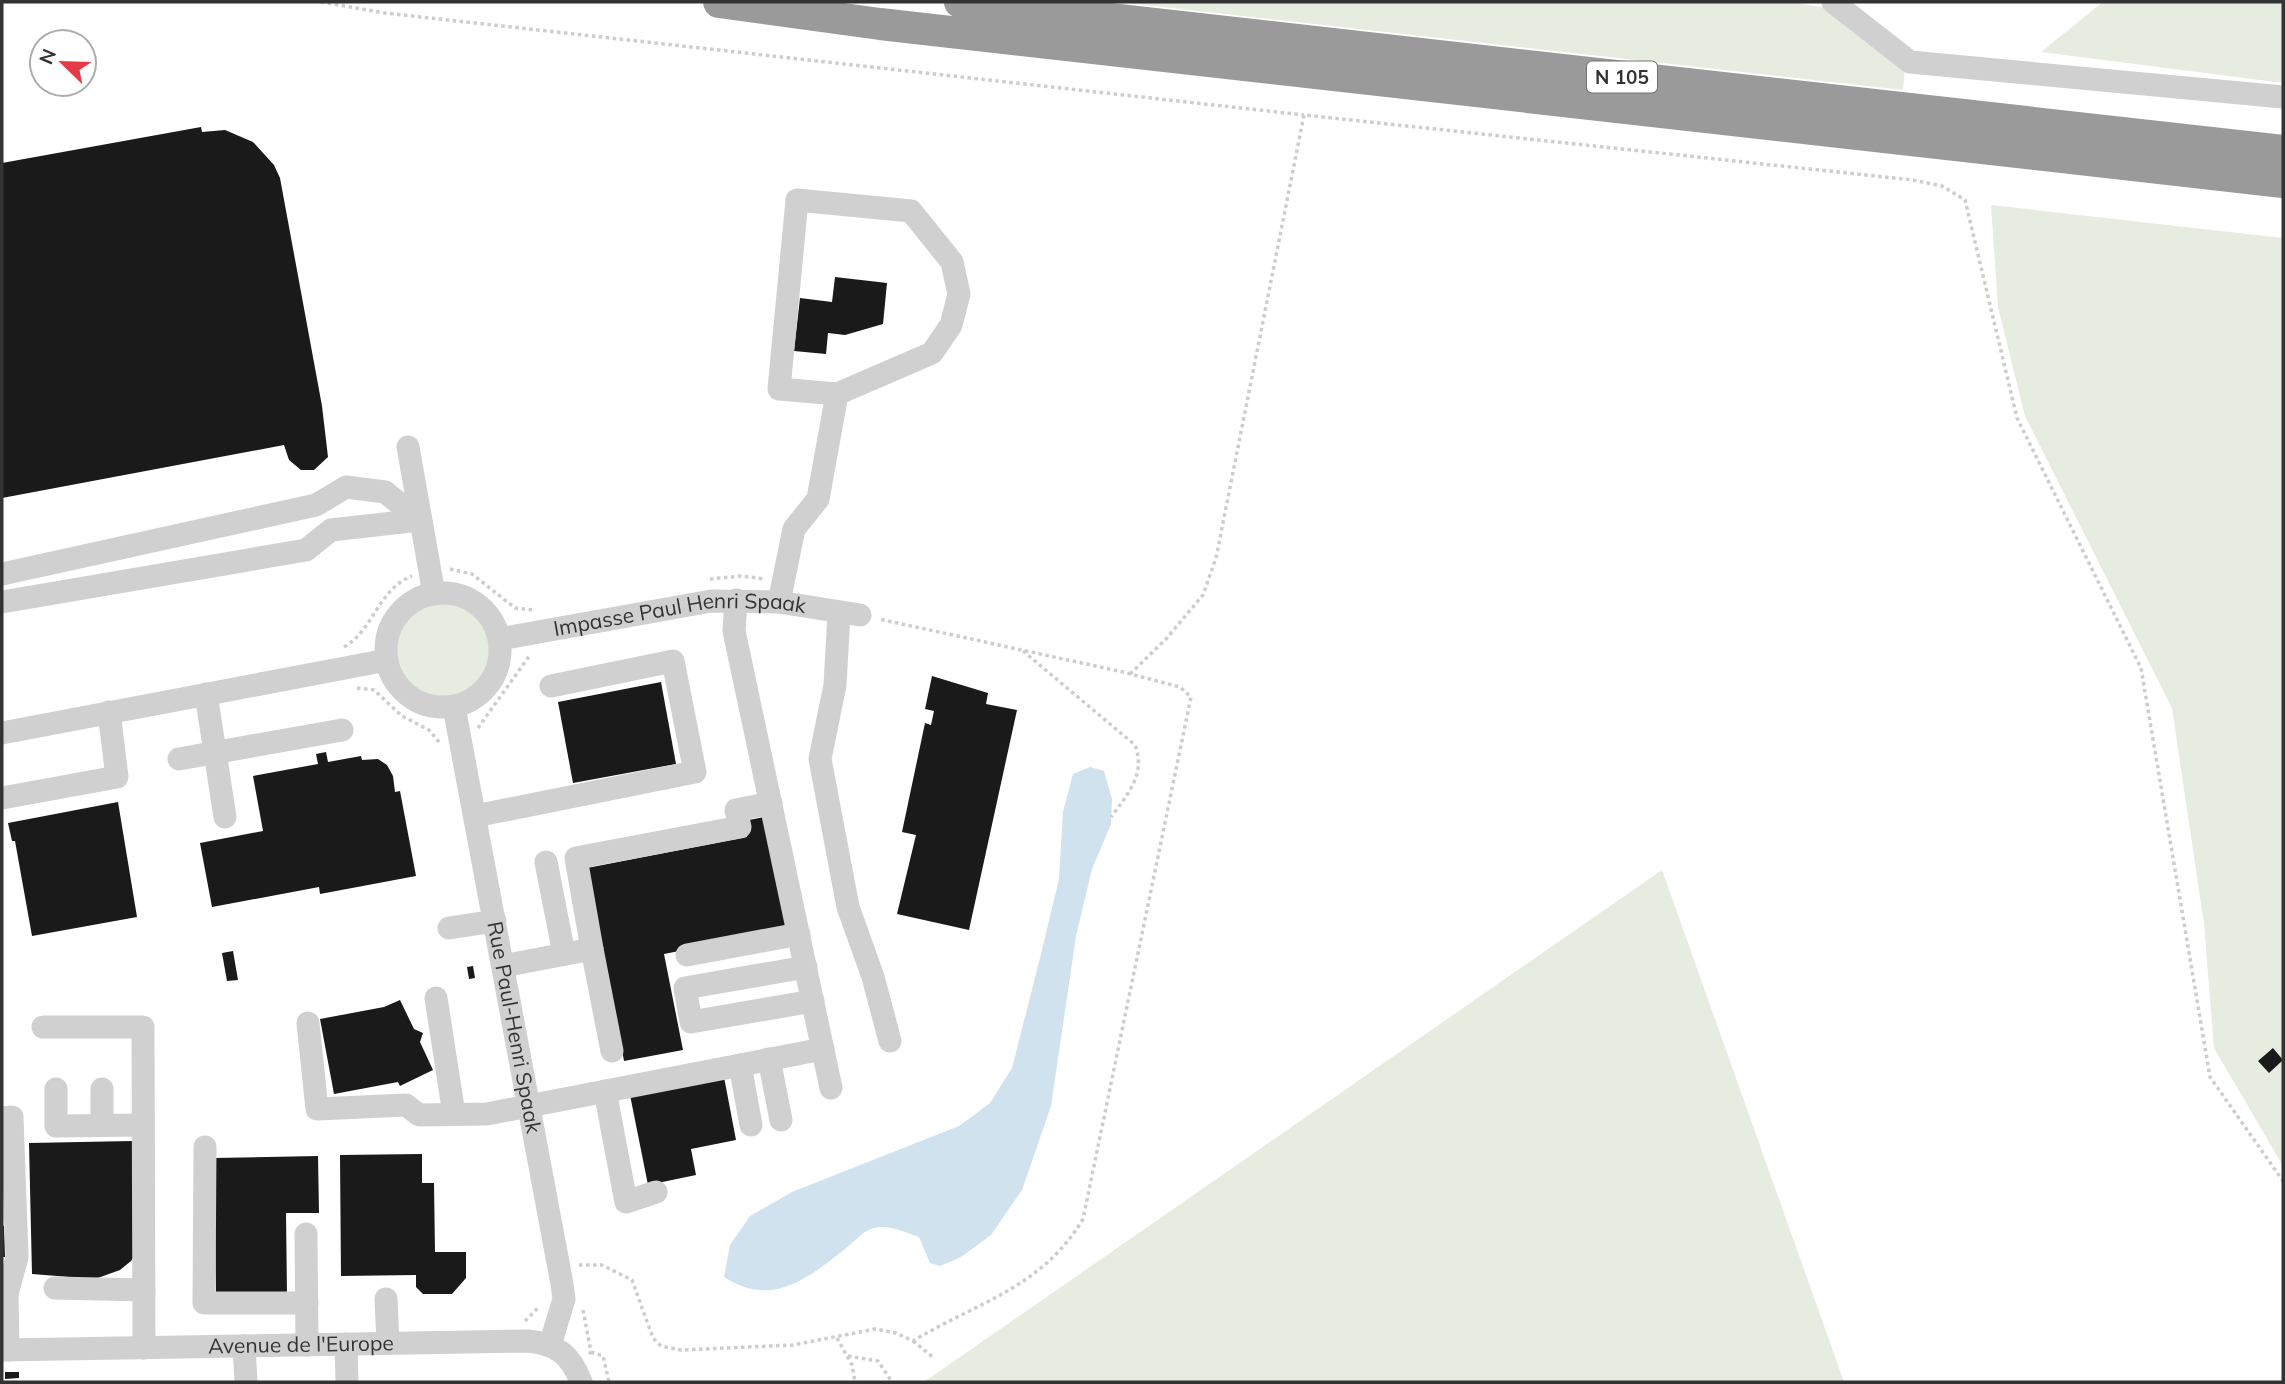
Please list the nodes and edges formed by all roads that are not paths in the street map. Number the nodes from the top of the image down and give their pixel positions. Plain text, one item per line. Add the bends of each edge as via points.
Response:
1 (719, 2) edge
2 (960, 2) edge
3 (1833, 2) edge
4 (2283, 97) edge
5 (2283, 151) edge
6 (2283, 182) edge
7 (837, 394) junction
8 (408, 447) dead end
9 (421, 520) junction
10 (2, 574) edge
11 (431, 583) junction
12 (736, 600) junction
13 (2, 602) edge
14 (779, 602) junction
15 (500, 639) junction
16 (387, 660) junction
17 (551, 686) dead end
18 (206, 694) junction
19 (454, 706) junction
20 (109, 712) junction
21 (342, 730) dead end
22 (2, 733) edge
23 (215, 752) junction
24 (179, 759) dead end
25 (2, 798) edge
26 (771, 803) junction
27 (475, 816) junction
28 (225, 817) dead end
29 (546, 862) dead end
30 (495, 921) junction
31 (449, 928) dead end
32 (799, 934) junction
33 (592, 949) junction
34 (564, 954) junction
35 (687, 955) dead end
36 (503, 965) junction
37 (806, 967) junction
38 (436, 998) dead end
39 (813, 1001) junction
40 (308, 1023) dead end
41 (43, 1027) dead end
42 (890, 1041) dead end
43 (823, 1049) junction
44 (612, 1051) dead end
45 (769, 1059) junction
46 (740, 1065) junction
47 (831, 1088) dead end
48 (56, 1089) dead end
49 (102, 1089) dead end
50 (605, 1091) junction
51 (529, 1105) junction
52 (454, 1114) junction
53 (2, 1118) edge
54 (781, 1120) dead end
55 (102, 1125) junction
56 (144, 1125) junction
57 (751, 1125) dead end
58 (205, 1147) dead end
59 (656, 1192) dead end
60 (306, 1234) dead end
61 (55, 1288) dead end
62 (144, 1290) junction
63 (4, 1293) edge
64 (386, 1299) dead end
65 (307, 1303) junction
66 (388, 1343) junction
67 (346, 1344) junction
68 (307, 1345) junction
69 (550, 1345) junction
70 (244, 1346) junction
71 (144, 1348) junction
72 (5, 1350) edge
73 (582, 1367) edge
74 (246, 1382) edge
75 (347, 1382) edge

1 - 6 highway, N 105
2 - 5 highway, N 105
3 - 4 street via 1910,62
7 - 7 street via 932,353 951,325 959,294 952,262 911,211 797,200 779,389
7 - 14 street via 818,499 794,528
8 - 9 street
9 - 10 street via 385,492 346,487 316,505
9 - 11 street
9 - 13 street via 331,530 306,550
11 - 15 street via 480,606
11 - 16 street via 424,596 406,606 393,621
12 - 14 street, Impasse Paul Henri Spaak
12 - 15 street, Impasse Paul Henri Spaak
12 - 26 street via 734,631
14 - 42 street, Impasse Paul Henri Spaak via 850,614 820,759 848,908
15 - 19 street via 495,675 471,700
16 - 18 street
16 - 19 street via 404,692 436,707
17 - 27 street via 673,661 695,772
18 - 20 street
18 - 23 street
19 - 27 street, Rue Paul-Henri Spaak
20 - 22 street
20 - 25 street via 117,776
21 - 23 street
23 - 24 street
23 - 28 street
26 - 32 street
26 - 33 street via 737,810 740,827 576,858
27 - 30 street, Rue Paul-Henri Spaak
29 - 34 street
30 - 31 street
30 - 36 street, Rue Paul-Henri Spaak
32 - 35 street
32 - 37 street
33 - 34 street
33 - 44 street
34 - 36 street
36 - 51 street, Rue Paul-Henri Spaak
37 - 39 street
37 - 39 street via 685,988 691,1022
38 - 52 street
39 - 43 street
40 - 52 street via 317,1109 406,1105 419,1115
41 - 56 street via 143,1027
43 - 45 street
43 - 47 street
45 - 46 street
45 - 54 street
46 - 50 street
46 - 57 street
48 - 55 street via 56,1126
49 - 55 street
50 - 51 street
50 - 59 street via 625,1202
51 - 52 street via 487,1114
51 - 69 street, Rue Paul-Henri Spaak via 564,1299
53 - 63 street via 12,1117 16,1258
55 - 56 street
56 - 62 street
58 - 65 street via 204,1303
60 - 65 street
61 - 62 street
62 - 71 street
63 - 72 street
64 - 66 street
65 - 68 street
66 - 67 street, Avenue de l'Europe
66 - 69 street, Avenue de l'Europe via 517,1341
67 - 68 street, Avenue de l'Europe
67 - 75 street
68 - 70 street, Avenue de l'Europe
69 - 73 street
70 - 71 street, Avenue de l'Europe
70 - 74 street
71 - 72 street, Avenue de l'Europe

